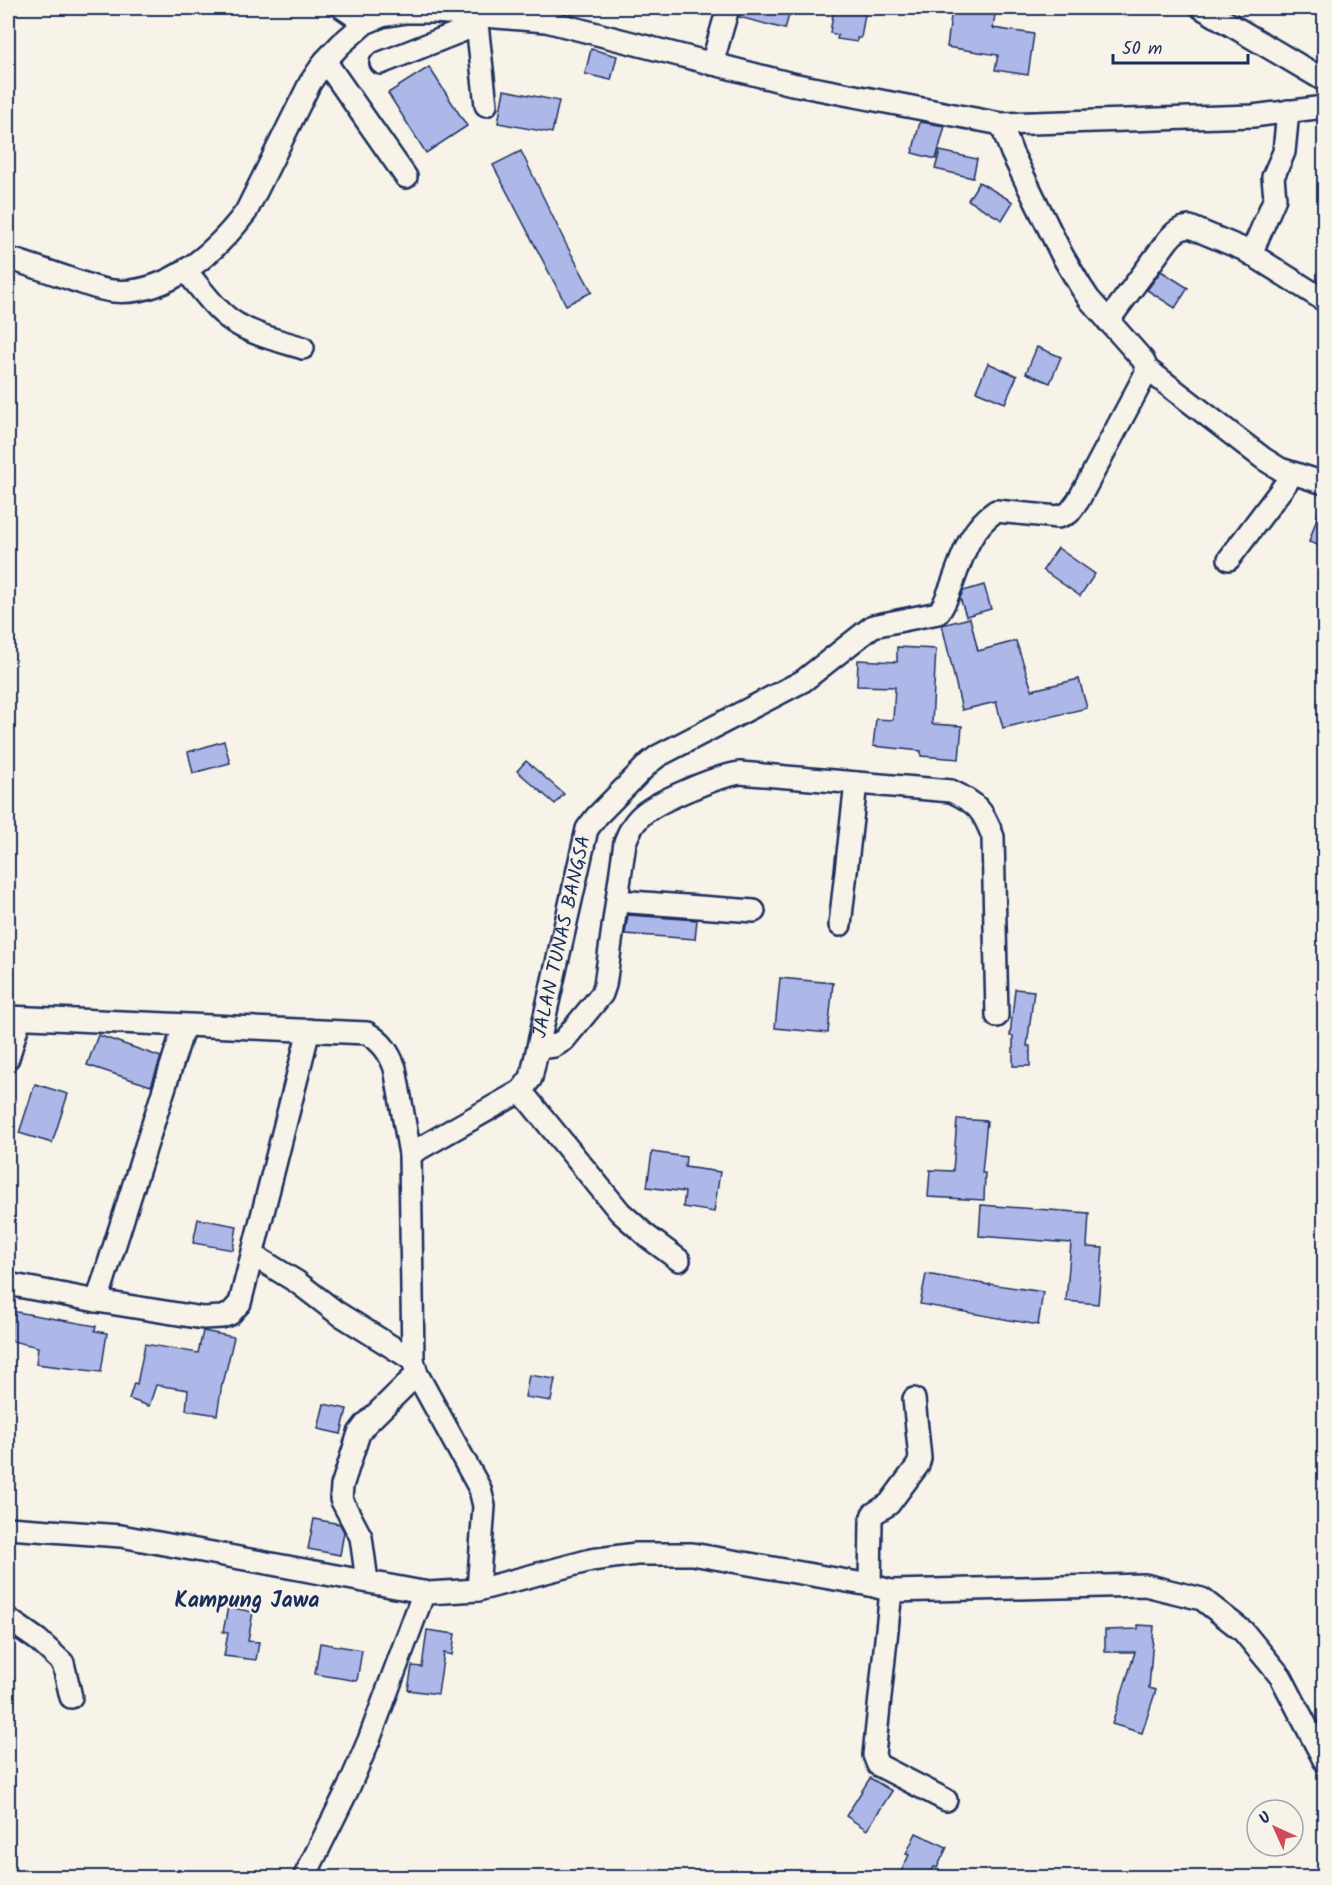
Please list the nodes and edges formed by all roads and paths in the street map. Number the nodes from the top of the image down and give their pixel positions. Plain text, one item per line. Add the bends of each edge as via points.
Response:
1 (343, 8) edge
2 (728, 8) edge
3 (1202, 8) edge
4 (548, 14) edge
5 (377, 16) edge
6 (477, 20) junction
7 (325, 61) junction
8 (381, 63) dead end
9 (712, 64) junction
10 (1324, 80) edge
11 (486, 105) dead end
12 (1324, 107) edge
13 (1288, 111) junction
14 (1000, 124) junction
15 (406, 177) dead end
16 (1251, 254) junction
17 (8, 258) edge
18 (185, 270) junction
19 (1324, 300) edge
20 (1108, 321) junction
21 (303, 348) dead end
22 (1147, 369) junction
23 (1293, 474) junction
24 (1324, 483) edge
25 (1229, 559) dead end
26 (856, 783) junction
27 (617, 901) junction
28 (754, 910) dead end
29 (840, 925) dead end
30 (997, 1016) dead end
31 (14, 1017) edge
32 (184, 1026) junction
33 (309, 1030) junction
34 (539, 1048) junction
35 (8, 1058) edge
36 (521, 1091) junction
37 (410, 1154) junction
38 (253, 1255) junction
39 (679, 1260) dead end
40 (8, 1284) edge
41 (97, 1301) junction
42 (415, 1367) junction
43 (914, 1399) dead end
44 (8, 1528) edge
45 (367, 1581) junction
46 (870, 1586) junction
47 (478, 1590) junction
48 (891, 1591) junction
49 (424, 1592) junction
50 (8, 1619) edge
51 (71, 1697) dead end
52 (1324, 1760) edge
53 (946, 1800) dead end
54 (304, 1878) edge

1 - 5 street
2 - 9 street
3 - 10 street
4 - 6 street
4 - 9 street
5 - 6 street via 435,12
5 - 7 street
6 - 8 street
6 - 11 street
7 - 15 street
7 - 18 street via 310,83 246,212 233,230
9 - 14 street via 792,84
12 - 13 street
13 - 14 street via 1253,116
13 - 16 street via 1284,152 1273,177 1275,198
14 - 20 street via 1062,255 1089,299
16 - 19 street
16 - 20 street via 1190,227 1182,228 1168,240
17 - 18 street via 111,291 150,287
18 - 21 street via 235,323
20 - 22 street
22 - 23 street via 1264,459
22 - 34 street, JALAN TUNAS BANGSA via 1069,513 1058,517 996,511 970,538 938,613 873,626 803,681 658,756 597,816 584,838
23 - 24 street
23 - 25 street
26 - 27 street via 740,772 714,779 649,810 629,831 625,842
26 - 29 street
26 - 30 street via 951,791 969,799 985,817 993,837
27 - 28 street
27 - 34 street via 602,994 564,1040
31 - 32 street
31 - 35 street
32 - 33 street
32 - 41 street
33 - 37 street via 367,1033 383,1045 395,1068
33 - 38 street
34 - 36 street, JALAN TUNAS BANGSA via 531,1078
36 - 37 street
36 - 39 street via 620,1212
37 - 42 street
38 - 41 street via 240,1303 222,1317 203,1318
38 - 42 street
40 - 41 street
42 - 45 street via 359,1433 342,1486 341,1499 362,1538
42 - 47 street via 480,1489 484,1506
43 - 46 street via 920,1458 889,1504 873,1514
44 - 45 street via 121,1536
45 - 49 street
46 - 47 street via 692,1554 636,1554 591,1560
46 - 48 street
47 - 49 street
48 - 52 street via 1145,1585 1202,1599 1243,1631 1281,1677
48 - 53 street via 875,1760
49 - 54 street via 365,1750
50 - 51 street via 63,1663

